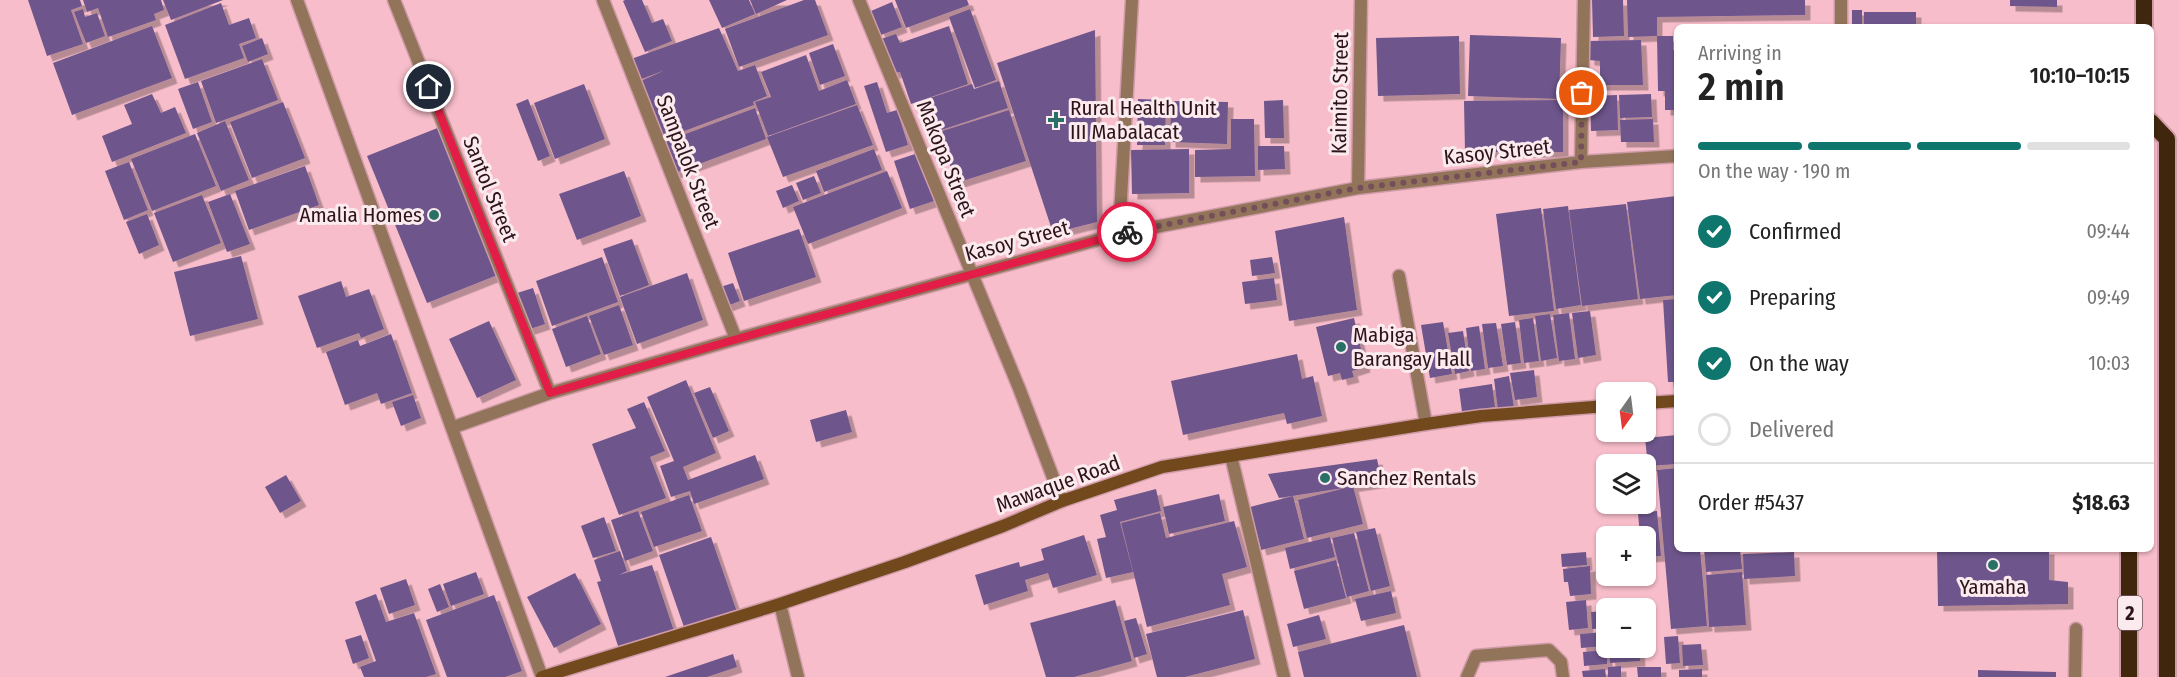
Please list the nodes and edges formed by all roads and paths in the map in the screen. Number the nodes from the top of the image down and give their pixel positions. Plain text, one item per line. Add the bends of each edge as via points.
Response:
1 (297, 0) edge
2 (394, 0) edge
3 (603, 0) edge
4 (859, 0) edge
5 (1132, 0) edge
6 (1361, 0) edge
7 (1584, 0) edge
8 (1841, 0) edge
9 (2144, 0) edge
10 (1841, 24) edge
11 (2144, 24) edge
12 (2154, 125) edge
13 (1674, 156) edge
14 (1581, 162) junction
15 (1358, 188) junction
16 (1119, 234) junction
17 (972, 274) junction
18 (1399, 276) dead end
19 (2172, 308) edge
20 (736, 339) junction
21 (550, 393) junction
22 (1674, 400) edge
23 (1656, 402) edge
24 (1596, 407) edge
25 (1426, 424) junction
26 (454, 427) junction
27 (1231, 456) junction
28 (1062, 501) junction
29 (2129, 552) edge
30 (780, 604) junction
31 (2076, 630) dead end
32 (2171, 668) edge
33 (542, 677) edge
34 (798, 677) edge
35 (1284, 677) edge
36 (1467, 677) edge
37 (1563, 677) edge
38 (2075, 677) edge
39 (2129, 677) edge

1 - 26 street
2 - 21 street, Santol Street
3 - 20 street, Sampalok Street
4 - 17 street, Makopa Street
5 - 16 street
6 - 15 street, Kaimito Street
7 - 14 street
8 - 10 street
9 - 11 highway
12 - 19 highway, 2 via 2167,139
13 - 14 street, Kasoy Street
14 - 15 street, Kasoy Street
15 - 16 street, Kasoy Street
16 - 17 street, Kasoy Street
17 - 20 street, Kasoy Street
17 - 28 street, Makopa Street
18 - 25 street
19 - 32 highway, 2
20 - 21 street, Kasoy Street
21 - 26 street, Kasoy Street
22 - 23 main road
24 - 25 main road, Mawaque Road
25 - 27 main road, Mawaque Road
26 - 33 street
27 - 28 main road, Mawaque Road via 1162,467
27 - 35 street
28 - 30 main road, Mawaque Road via 916,558
29 - 39 highway, 2
30 - 33 main road, Mawaque Road
30 - 34 street
31 - 38 street
36 - 37 street via 1476,656 1549,650 1561,662

